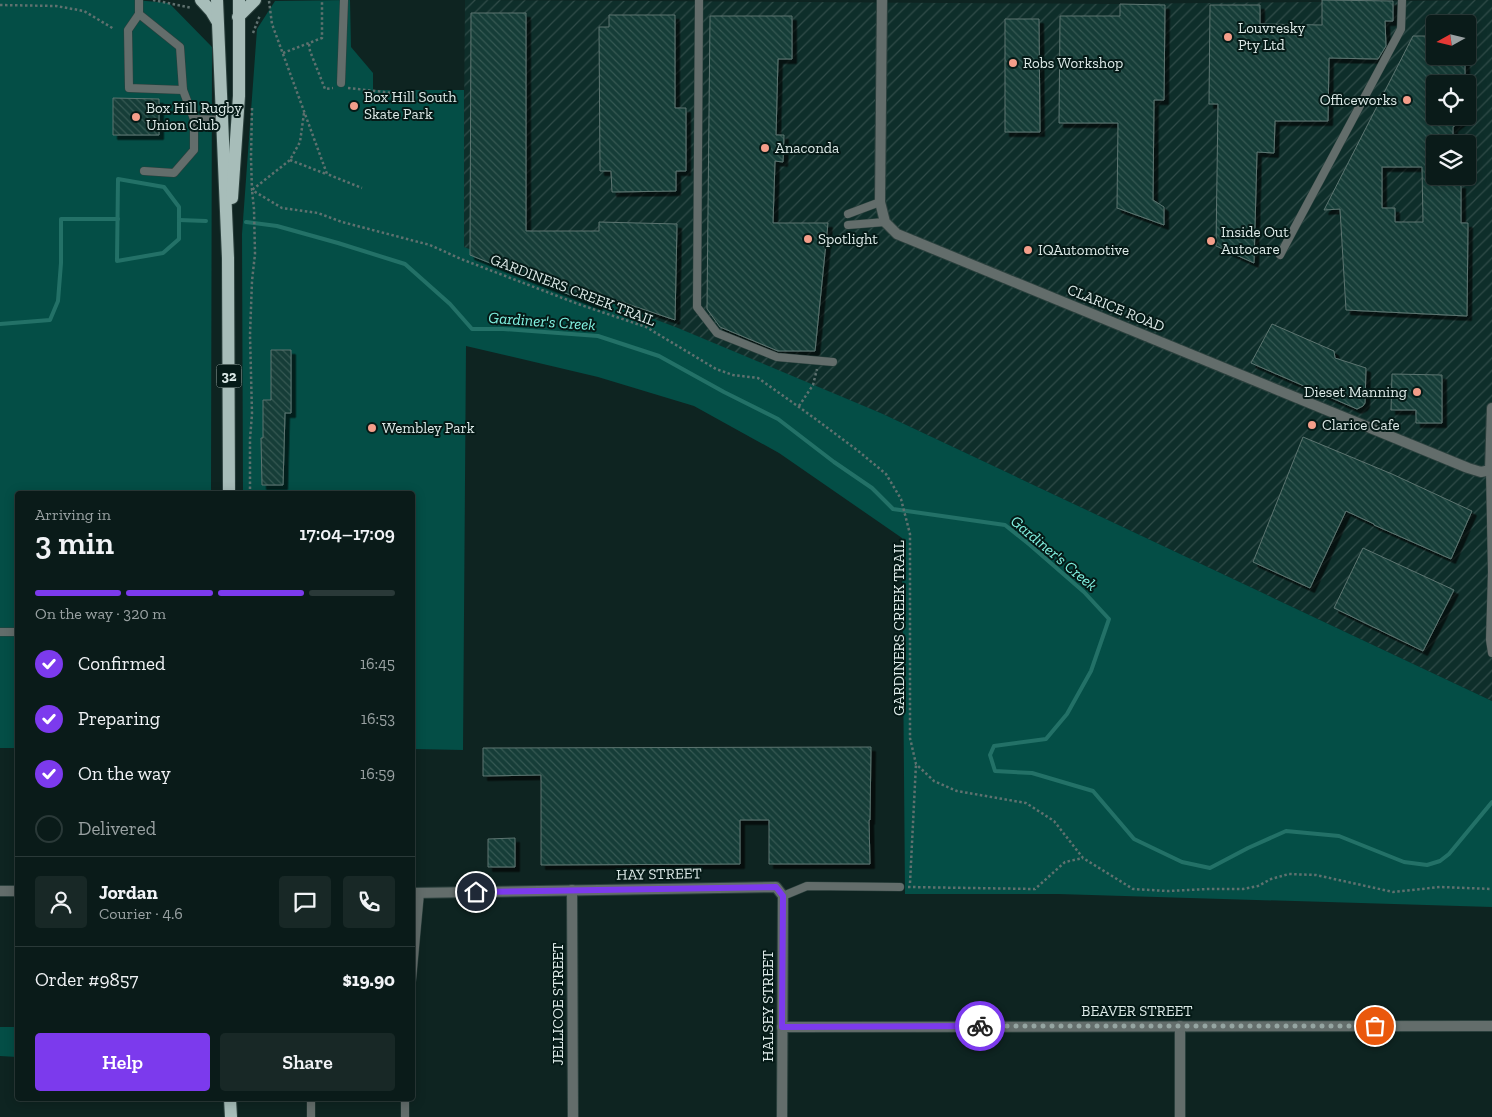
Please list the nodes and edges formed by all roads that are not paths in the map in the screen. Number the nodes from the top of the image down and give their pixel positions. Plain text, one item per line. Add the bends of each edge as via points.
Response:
1 (138, 0) edge
2 (216, 0) edge
3 (238, 0) edge
4 (255, 0) edge
5 (344, 0) edge
6 (699, 0) edge
7 (882, 0) edge
8 (1402, 0) edge
9 (199, 2) edge
10 (139, 14) junction
11 (238, 17) junction
12 (217, 21) junction
13 (341, 83) dead end
14 (183, 90) junction
15 (194, 119) junction
16 (221, 120) junction
17 (144, 171) dead end
18 (880, 202) junction
19 (848, 214) dead end
20 (885, 222) junction
21 (848, 224) dead end
22 (1280, 256) dead end
23 (228, 258) junction
24 (833, 362) dead end
25 (1492, 408) edge
26 (1490, 470) junction
27 (229, 491) edge
28 (0, 632) edge
29 (15, 632) edge
30 (1492, 653) edge
31 (900, 887) road end
32 (572, 890) junction
33 (0, 891) edge
34 (15, 891) edge
35 (416, 893) edge
36 (783, 896) junction
37 (415, 915) edge
38 (1180, 1026) junction
39 (1492, 1026) edge
40 (782, 1027) junction
41 (230, 1101) edge
42 (311, 1101) edge
43 (405, 1101) edge
44 (231, 1117) edge
45 (311, 1117) edge
46 (405, 1117) edge
47 (573, 1117) edge
48 (782, 1117) edge
49 (1180, 1117) edge

1 - 10 lane
2 - 12 main road, 32
3 - 11 main road, 32
4 - 11 main road
5 - 13 lane
6 - 24 lane via 696,307 718,333 777,356
7 - 18 street
8 - 22 lane via 1401,29
9 - 12 main road via 211,10
10 - 14 lane via 180,47
10 - 14 lane via 128,30 129,88
11 - 23 main road, 32 via 239,96
12 - 16 main road, 32
14 - 15 lane
15 - 16 lane
15 - 17 lane via 194,150 174,172
16 - 23 main road, 32
18 - 19 lane
18 - 20 street
20 - 21 lane
20 - 26 street, CLARICE ROAD via 897,234 1450,461 1481,472
23 - 27 main road, 32
25 - 26 street
26 - 30 lane
28 - 29 lane
31 - 36 lane via 807,886
32 - 35 street, HAY STREET
32 - 36 street, HAY STREET via 776,887
32 - 47 street, JELLICOE STREET
33 - 34 street
35 - 37 lane
36 - 40 street, HALSEY STREET
38 - 39 street, BEAVER STREET
38 - 40 street, BEAVER STREET
38 - 49 street
40 - 48 street, HALSEY STREET
41 - 44 main road
42 - 45 lane
43 - 46 lane

